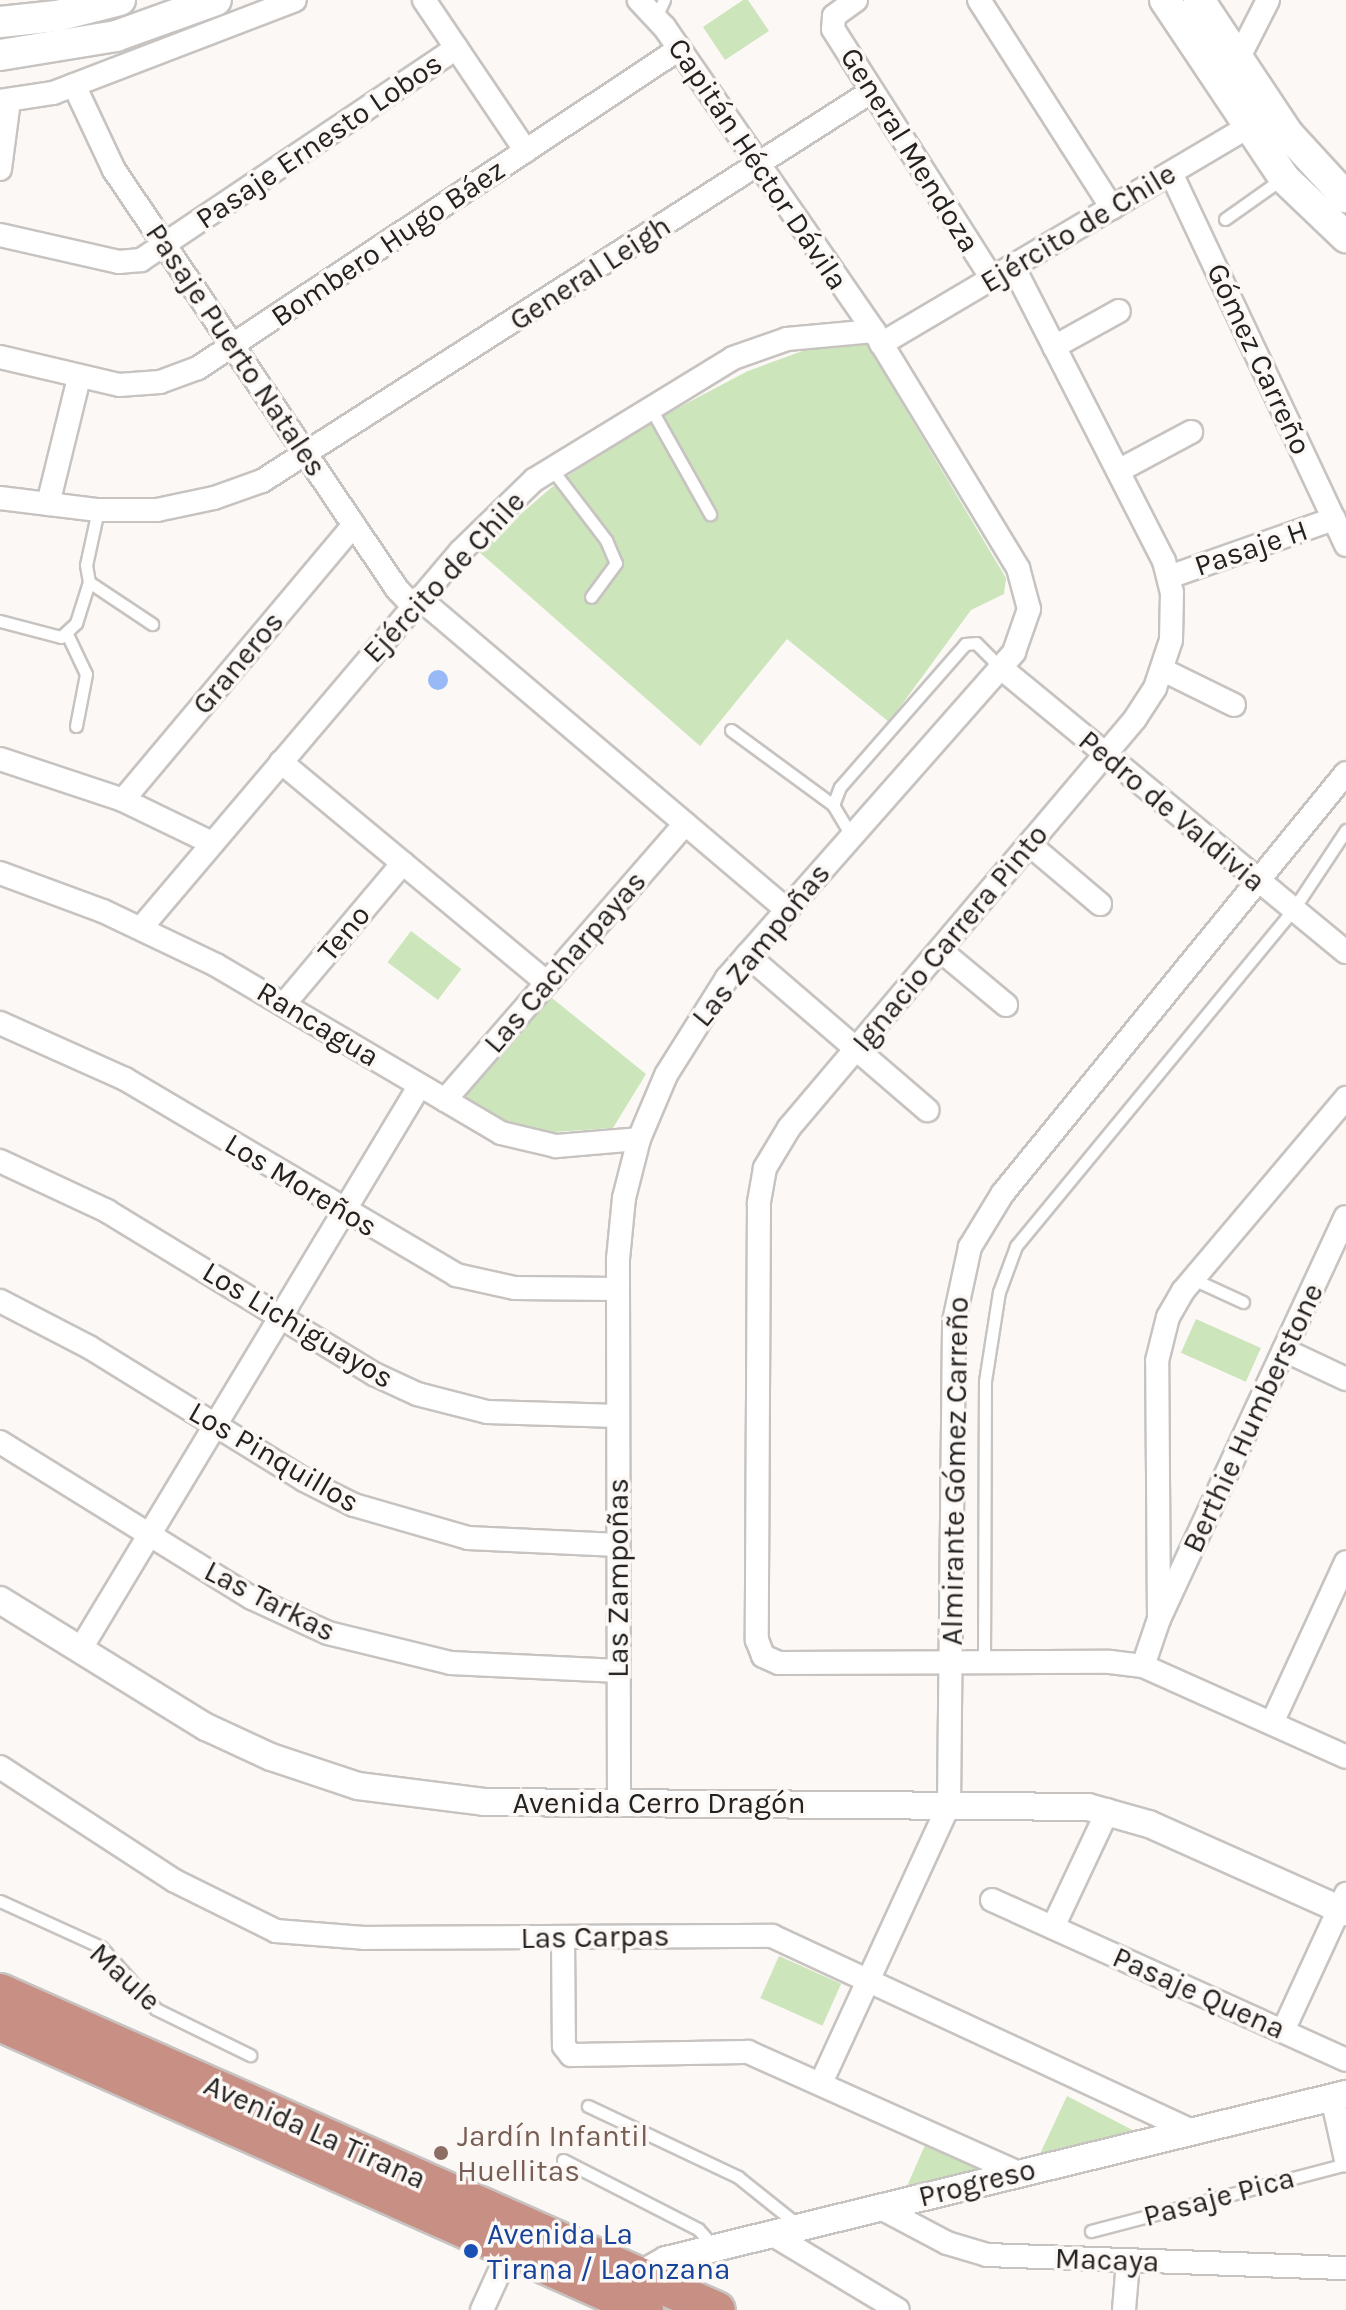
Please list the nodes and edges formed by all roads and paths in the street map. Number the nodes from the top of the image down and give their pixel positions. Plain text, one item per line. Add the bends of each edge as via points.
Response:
1 (43, 0) edge
2 (120, 0) edge
3 (216, 0) edge
4 (424, 0) edge
5 (639, 0) edge
6 (856, 0) edge
7 (979, 0) edge
8 (1165, 0) edge
9 (1199, 0) edge
10 (1268, 0) edge
11 (283, 2) edge
12 (660, 8) edge
13 (0, 21) edge
14 (456, 48) junction
15 (679, 49) junction
16 (0, 55) edge
17 (1238, 59) junction
18 (74, 85) junction
19 (872, 91) junction
20 (4, 101) edge
21 (1261, 119) junction
22 (526, 151) junction
23 (758, 165) junction
24 (0, 169) edge
25 (1171, 173) junction
26 (1284, 178) junction
27 (1343, 186) edge
28 (1112, 208) junction
29 (1225, 219) dead end
30 (0, 235) edge
31 (1346, 237) edge
32 (165, 246) junction
33 (1013, 266) junction
34 (992, 279) junction
35 (1119, 311) dead end
36 (878, 338) junction
37 (233, 347) junction
38 (1054, 347) junction
39 (0, 357) edge
40 (79, 378) junction
41 (650, 407) junction
42 (1191, 432) dead end
43 (307, 455) junction
44 (551, 468) junction
45 (1118, 471) junction
46 (0, 498) edge
47 (48, 504) junction
48 (98, 510) junction
49 (710, 514) dead end
50 (1334, 519) junction
51 (354, 525) junction
52 (1346, 545) edge
53 (1169, 577) junction
54 (89, 582) junction
55 (591, 597) dead end
56 (416, 602) junction
57 (0, 621) edge
58 (152, 624) dead end
59 (67, 634) junction
60 (1000, 667) junction
61 (1163, 670) junction
62 (1234, 705) dead end
63 (76, 726) dead end
64 (731, 730) dead end
65 (1105, 754) junction
66 (0, 759) edge
67 (281, 762) junction
68 (1346, 773) edge
69 (123, 800) junction
70 (833, 805) junction
71 (685, 824) junction
72 (1346, 830) edge
73 (851, 835) junction
74 (212, 843) junction
75 (1029, 844) junction
76 (403, 863) junction
77 (0, 873) edge
78 (1255, 881) junction
79 (1100, 904) dead end
80 (786, 909) junction
81 (1293, 910) junction
82 (141, 928) junction
83 (940, 950) junction
84 (1346, 952) edge
85 (747, 955) junction
86 (547, 983) junction
87 (285, 1003) junction
88 (1006, 1005) dead end
89 (0, 1023) edge
90 (856, 1049) junction
91 (420, 1085) junction
92 (1346, 1098) edge
93 (445, 1100) junction
94 (927, 1110) dead end
95 (639, 1139) junction
96 (0, 1161) edge
97 (344, 1211) junction
98 (1346, 1217) edge
99 (1193, 1279) junction
100 (617, 1289) junction
101 (0, 1301) edge
102 (1243, 1302) dead end
103 (281, 1317) junction
104 (1284, 1350) junction
105 (1346, 1379) edge
106 (618, 1416) junction
107 (215, 1425) junction
108 (0, 1442) edge
109 (150, 1535) junction
110 (618, 1545) junction
111 (1346, 1562) edge
112 (0, 1600) edge
113 (1159, 1619) junction
114 (80, 1650) junction
115 (951, 1662) junction
116 (984, 1662) junction
117 (1143, 1666) junction
118 (619, 1671) junction
119 (1272, 1723) junction
120 (1346, 1757) edge
121 (0, 1767) edge
122 (619, 1804) junction
123 (949, 1805) junction
124 (1108, 1810) junction
125 (992, 1900) dead end
126 (0, 1901) edge
127 (1344, 1905) edge
128 (1053, 1927) junction
129 (563, 1938) junction
130 (869, 1978) junction
131 (0, 1992) edge
132 (0, 2023) edge
133 (1283, 2031) junction
134 (250, 2055) dead end
135 (1346, 2060) edge
136 (821, 2083) junction
137 (1339, 2095) edge
138 (588, 2106) dead end
139 (1192, 2131) junction
140 (563, 2160) dead end
141 (1346, 2162) edge
142 (1018, 2173) junction
143 (879, 2207) junction
144 (800, 2226) junction
145 (1091, 2231) dead end
146 (770, 2233) junction
147 (516, 2237) junction
148 (714, 2247) junction
149 (1128, 2261) junction
150 (1346, 2268) edge
151 (638, 2297) edge
152 (482, 2310) edge
153 (717, 2310) edge
154 (898, 2310) edge
155 (1124, 2310) edge

1 - 13 street
2 - 13 main road via 57,16
3 - 16 main road via 105,39
4 - 14 street
5 - 12 street, Capitán Héctor Dávila
6 - 19 street, General Mendoza via 832,19 833,29
7 - 28 street
8 - 21 main road
9 - 17 main road
10 - 17 street
11 - 18 street
12 - 15 street, Capitán Héctor Dávila
14 - 22 street
14 - 32 street, Pasaje Ernesto Lobos
15 - 22 street, Bombero Hugo Báez
15 - 23 street, Capitán Héctor Dávila
17 - 21 main road
18 - 20 street
18 - 32 street, Pasaje Puerto Natales via 104,153
19 - 23 street, General Leigh
19 - 34 street, General Mendoza
20 - 24 street
21 - 25 street, Ejército de Chile
21 - 26 main road
21 - 27 main road
22 - 37 street, Bombero Hugo Báez
23 - 36 street, Capitán Héctor Dávila
23 - 43 street, General Leigh
25 - 28 street, Ejército de Chile
25 - 50 street, Gómez Carreño
26 - 29 lane
26 - 31 main road
28 - 33 street, Ejército de Chile
30 - 32 street, Pasaje Ernesto Lobos via 119,262 141,260
32 - 37 street, Pasaje Puerto Natales
33 - 34 street, Ejército de Chile
33 - 38 street, Ignacio Carrera Pinto
34 - 36 street, Ejército de Chile
35 - 38 street
36 - 41 street, Ejército de Chile via 825,333 759,347
36 - 60 street, Las Zampoñas via 1024,581 1029,609 1024,631
37 - 40 street, Bombero Hugo Báez via 160,382 119,385
37 - 43 street, Pasaje Puerto Natales
38 - 45 street, Ignacio Carrera Pinto
39 - 40 street, Bombero Hugo Báez
40 - 47 street
41 - 44 street, Ejército de Chile
41 - 49 lane
42 - 45 street
43 - 48 street, General Leigh via 262,481 214,498 157,510
43 - 51 street, Pasaje Puerto Natales
44 - 55 lane via 606,540 616,563
44 - 56 street, Ejército de Chile via 495,514
45 - 53 street, Ignacio Carrera Pinto
46 - 47 street, General Leigh
47 - 48 street, General Leigh
48 - 54 lane via 86,565
50 - 52 street, Gómez Carreño
50 - 53 street, Pasaje H
51 - 56 street, Pasaje Puerto Natales
51 - 69 street, Graneros
53 - 61 street, Ignacio Carrera Pinto via 1173,624
54 - 58 lane
54 - 59 lane via 76,623
56 - 67 street, Ejército de Chile
56 - 71 street, Pasaje Puerto Natales
57 - 59 lane via 47,637
59 - 63 lane via 86,674
60 - 65 street, Pedro de Valdivia
60 - 70 lane via 976,643 965,644 840,787
60 - 73 street, Las Zampoñas
61 - 62 street
61 - 65 street, Ignacio Carrera Pinto via 1147,703
64 - 70 lane
65 - 75 street, Ignacio Carrera Pinto
65 - 78 street, Pedro de Valdivia
66 - 69 street
67 - 74 street, Ejército de Chile
67 - 76 street
68 - 78 street, Almirante Gómez Carreño
69 - 74 street
70 - 73 lane
71 - 80 street, Pasaje Puerto Natales
71 - 86 street, Las Cacharpayas
72 - 81 lane
73 - 80 street, Las Zampoñas
74 - 82 street, Ejército de Chile
75 - 79 street
75 - 83 street, Ignacio Carrera Pinto
76 - 86 street
76 - 87 street, Teno
77 - 82 street, Rancagua
78 - 81 street, Pedro de Valdivia
78 - 115 street, Almirante Gómez Carreño via 996,1202 970,1247 954,1321
80 - 85 street, Las Zampoñas
81 - 84 street, Pedro de Valdivia
81 - 116 lane via 1016,1246 999,1292 985,1381
82 - 87 street, Rancagua
83 - 88 street
83 - 90 street, Ignacio Carrera Pinto
85 - 90 street
85 - 95 street, Las Zampoñas via 685,1041
86 - 93 street, Las Cacharpayas
87 - 91 street, Rancagua
89 - 97 street, Los Moreños via 125,1079
90 - 94 street
90 - 115 street, Ignacio Carrera Pinto via 780,1141 761,1186 757,1640 763,1656 779,1663
91 - 93 street, Rancagua
91 - 97 street
92 - 99 street, Berthie Humberstone
93 - 95 street, Rancagua via 501,1133 541,1145
95 - 100 street, Las Zampoñas via 622,1213
96 - 103 street, Los Lichiguayos via 107,1211
97 - 100 street, Los Moreños via 437,1266 476,1281 535,1290
97 - 103 street
98 - 104 street, Berthie Humberstone
99 - 102 lane
99 - 113 street, Berthie Humberstone via 1168,1317 1157,1361
100 - 106 street, Las Zampoñas
101 - 107 street, Los Pinquillos via 89,1347
103 - 106 street, Los Lichiguayos via 374,1374 439,1402 511,1414
103 - 107 street
104 - 105 street
104 - 113 street, Berthie Humberstone
106 - 110 street, Las Zampoñas
107 - 109 street
107 - 110 street, Los Pinquillos via 328,1493 406,1523 498,1542
108 - 109 street, Las Tarkas
109 - 114 street
109 - 118 street, Las Tarkas via 273,1610 358,1644 481,1667
110 - 118 street, Las Zampoñas
111 - 119 street
112 - 114 street, Avenida Cerro Dragón
113 - 117 street, Berthie Humberstone
114 - 122 street, Avenida Cerro Dragón via 206,1727 329,1777 452,1800
115 - 116 street
115 - 123 street, Almirante Gómez Carreño
116 - 117 street
117 - 119 street
118 - 122 street, Las Zampoñas
119 - 120 street
121 - 129 street, Las Carpas via 175,1881 276,1931 336,1938
122 - 123 street, Avenida Cerro Dragón
123 - 124 street, Avenida Cerro Dragón
123 - 130 street, Almirante Gómez Carreño
124 - 127 street, Avenida Cerro Dragón
124 - 128 street
125 - 128 street, Pasaje Quena
126 - 134 lane, Maule via 101,1947 156,2009
127 - 133 street
128 - 133 street, Pasaje Quena
129 - 130 street, Las Carpas via 772,1936
129 - 136 street via 564,2046 571,2055 748,2052
130 - 136 street, Almirante Gómez Carreño
130 - 139 street, Las Carpas
131 - 147 highway, Avenida La Tirana
132 - 147 highway, Avenida La Tirana
133 - 135 street, Pasaje Quena
136 - 142 street
137 - 139 street, Progreso
137 - 141 street
138 - 144 lane via 738,2177
139 - 142 street, Progreso
140 - 148 lane via 698,2229
141 - 145 lane, Pasaje Pica
142 - 143 street, Progreso
143 - 144 street, Progreso
143 - 149 street, Macaya via 973,2253
144 - 146 street, Progreso
146 - 148 street, Progreso
146 - 154 street
147 - 151 highway, Avenida La Tirana
147 - 152 street
148 - 151 street, Progreso via 658,2263
149 - 150 street, Macaya
149 - 155 street
151 - 153 highway, Avenida La Tirana

